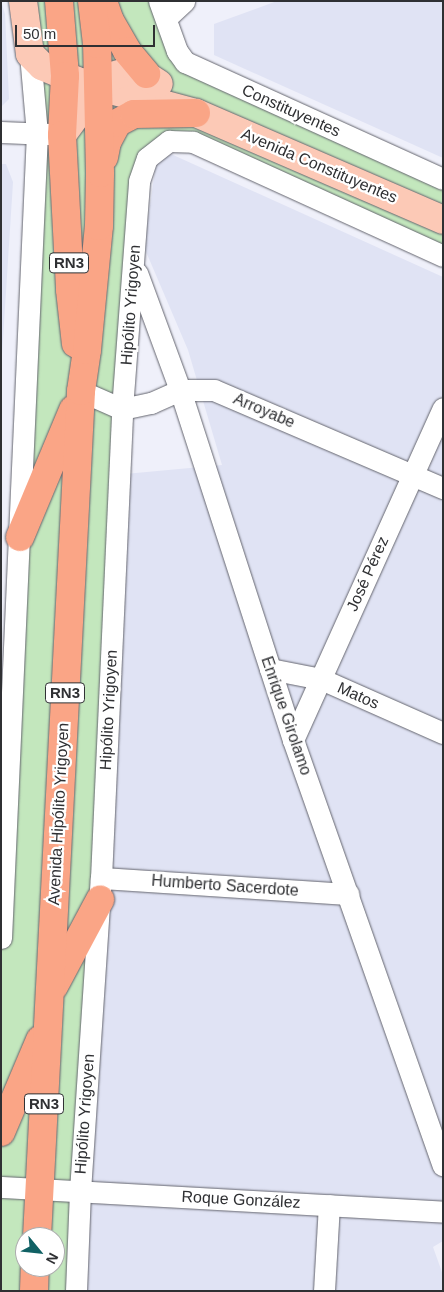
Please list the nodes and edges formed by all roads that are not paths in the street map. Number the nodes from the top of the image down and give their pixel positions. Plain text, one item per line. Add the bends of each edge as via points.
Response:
1 (24, 1) edge
2 (58, 1) edge
3 (92, 1) edge
4 (103, 1) edge
5 (184, 1) edge
6 (162, 9) edge
7 (30, 54) junction
8 (146, 74) junction
9 (65, 76) junction
10 (98, 86) junction
11 (196, 113) junction
12 (1, 132) edge
13 (49, 134) junction
14 (100, 174) junction
15 (443, 179) edge
16 (443, 220) edge
17 (443, 256) edge
18 (134, 265) junction
19 (180, 390) junction
20 (81, 391) junction
21 (443, 408) edge
22 (122, 409) junction
23 (413, 475) junction
24 (443, 488) edge
25 (20, 536) junction
26 (10, 583) edge
27 (270, 669) junction
28 (321, 679) junction
29 (443, 733) edge
30 (293, 740) junction
31 (100, 889) junction
32 (348, 894) junction
33 (1, 938) edge
34 (49, 1007) junction
35 (1, 1132) edge
36 (443, 1166) edge
37 (1, 1187) edge
38 (39, 1188) junction
39 (80, 1191) junction
40 (329, 1205) junction
41 (443, 1212) edge
42 (37, 1227) edge
43 (35, 1277) edge
44 (34, 1291) edge
45 (76, 1291) edge
46 (324, 1291) edge

1 - 7 main road
2 - 9 highway, Avenida Hipólito Yrigoyen / RN3
3 - 10 highway, Avenida Hipólito Yrigoyen / RN3
4 - 8 highway via 110,21
5 - 6 street
6 - 15 street, Constituyentes via 177,51 196,69
7 - 9 main road, Avenida Constituyentes via 42,66
7 - 13 street
8 - 10 main road via 136,69 123,71
8 - 11 main road, Avenida Constituyentes
9 - 10 main road, Avenida Constituyentes
9 - 13 highway, Avenida Hipólito Yrigoyen / RN3
10 - 11 main road, Avenida Constituyentes
10 - 13 main road
10 - 14 highway, Avenida Hipólito Yrigoyen / RN3
11 - 14 highway via 134,114 117,123 107,142
11 - 16 main road, Avenida Constituyentes
12 - 13 street
13 - 20 highway, Avenida Hipólito Yrigoyen / RN3
13 - 25 street
14 - 20 highway, Avenida Hipólito Yrigoyen / RN3 via 93,291
17 - 18 street, Hipólito Yrigoyen via 192,142 169,142 148,158 139,181
18 - 19 street, Enrique Girolamo
18 - 22 street, Hipólito Yrigoyen
19 - 22 street, Arroyabe via 151,403
19 - 23 street, Arroyabe via 214,390
19 - 27 street, Enrique Girolamo
20 - 22 street
20 - 25 highway
20 - 34 highway, Avenida Hipólito Yrigoyen / RN3
21 - 23 street, José Pérez
22 - 31 street, Hipólito Yrigoyen
23 - 24 street, Arroyabe
23 - 28 street, José Pérez
25 - 26 street
26 - 33 street
27 - 28 street, Matos
27 - 30 street, Enrique Girolamo
28 - 29 street, Matos
28 - 30 street, José Pérez
30 - 32 street, Enrique Girolamo
31 - 32 street, Humberto Sacerdote
31 - 34 highway
31 - 39 street, Hipólito Yrigoyen
32 - 36 street, Enrique Girolamo
34 - 35 highway
34 - 38 highway, Avenida Hipólito Yrigoyen / RN3
37 - 38 street, Roque González
38 - 39 street, Roque González
38 - 42 highway, Avenida Hipólito Yrigoyen / RN3
39 - 40 street, Roque González
39 - 45 street, Hipólito Yrigoyen
40 - 41 street, Roque González
40 - 46 street
43 - 44 highway

